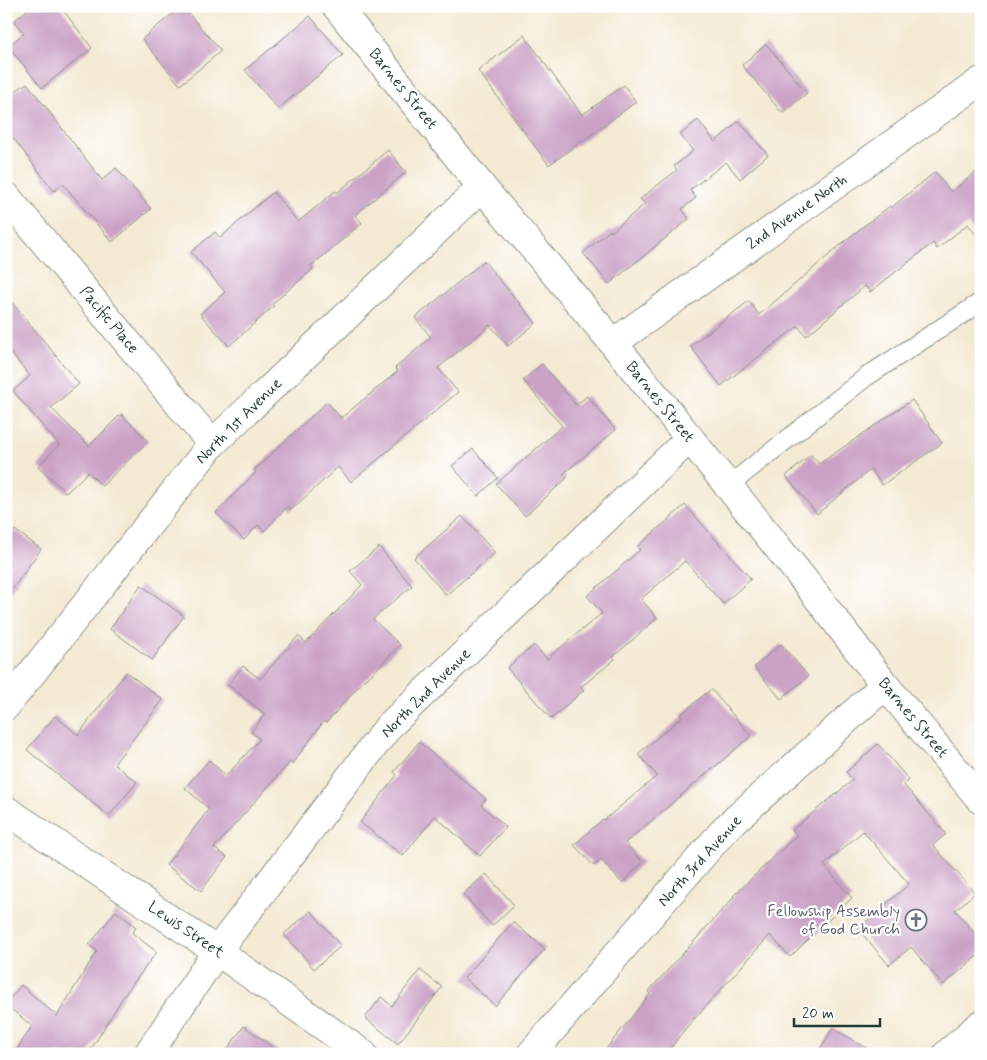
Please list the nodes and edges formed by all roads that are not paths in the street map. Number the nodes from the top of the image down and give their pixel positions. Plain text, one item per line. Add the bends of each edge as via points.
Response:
1 (336, 6) edge
2 (981, 81) edge
3 (482, 187) junction
4 (6, 196) edge
5 (981, 302) edge
6 (613, 343) junction
7 (690, 438) junction
8 (212, 444) junction
9 (728, 486) junction
10 (885, 685) junction
11 (6, 706) edge
12 (981, 800) edge
13 (6, 810) edge
14 (218, 951) junction
15 (981, 1024) edge
16 (148, 1054) edge
17 (363, 1054) edge
18 (531, 1054) edge
19 (947, 1054) edge

1 - 3 street, Barnes Street
2 - 6 street, 2nd Avenue North
3 - 6 street, Barnes Street
3 - 8 street, North 1st Avenue
4 - 8 street, Pacific Place
5 - 9 lane via 866,377
6 - 7 street, Barnes Street
7 - 9 street, Barnes Street
7 - 14 street, North 2nd Avenue via 390,726
8 - 11 street, North 1st Avenue
9 - 10 street, Barnes Street
10 - 12 street, Barnes Street
10 - 18 street, North 3rd Avenue via 726,828
13 - 14 street, Lewis Street
14 - 16 street, North 2nd Avenue
14 - 17 street, Lewis Street
15 - 19 street

